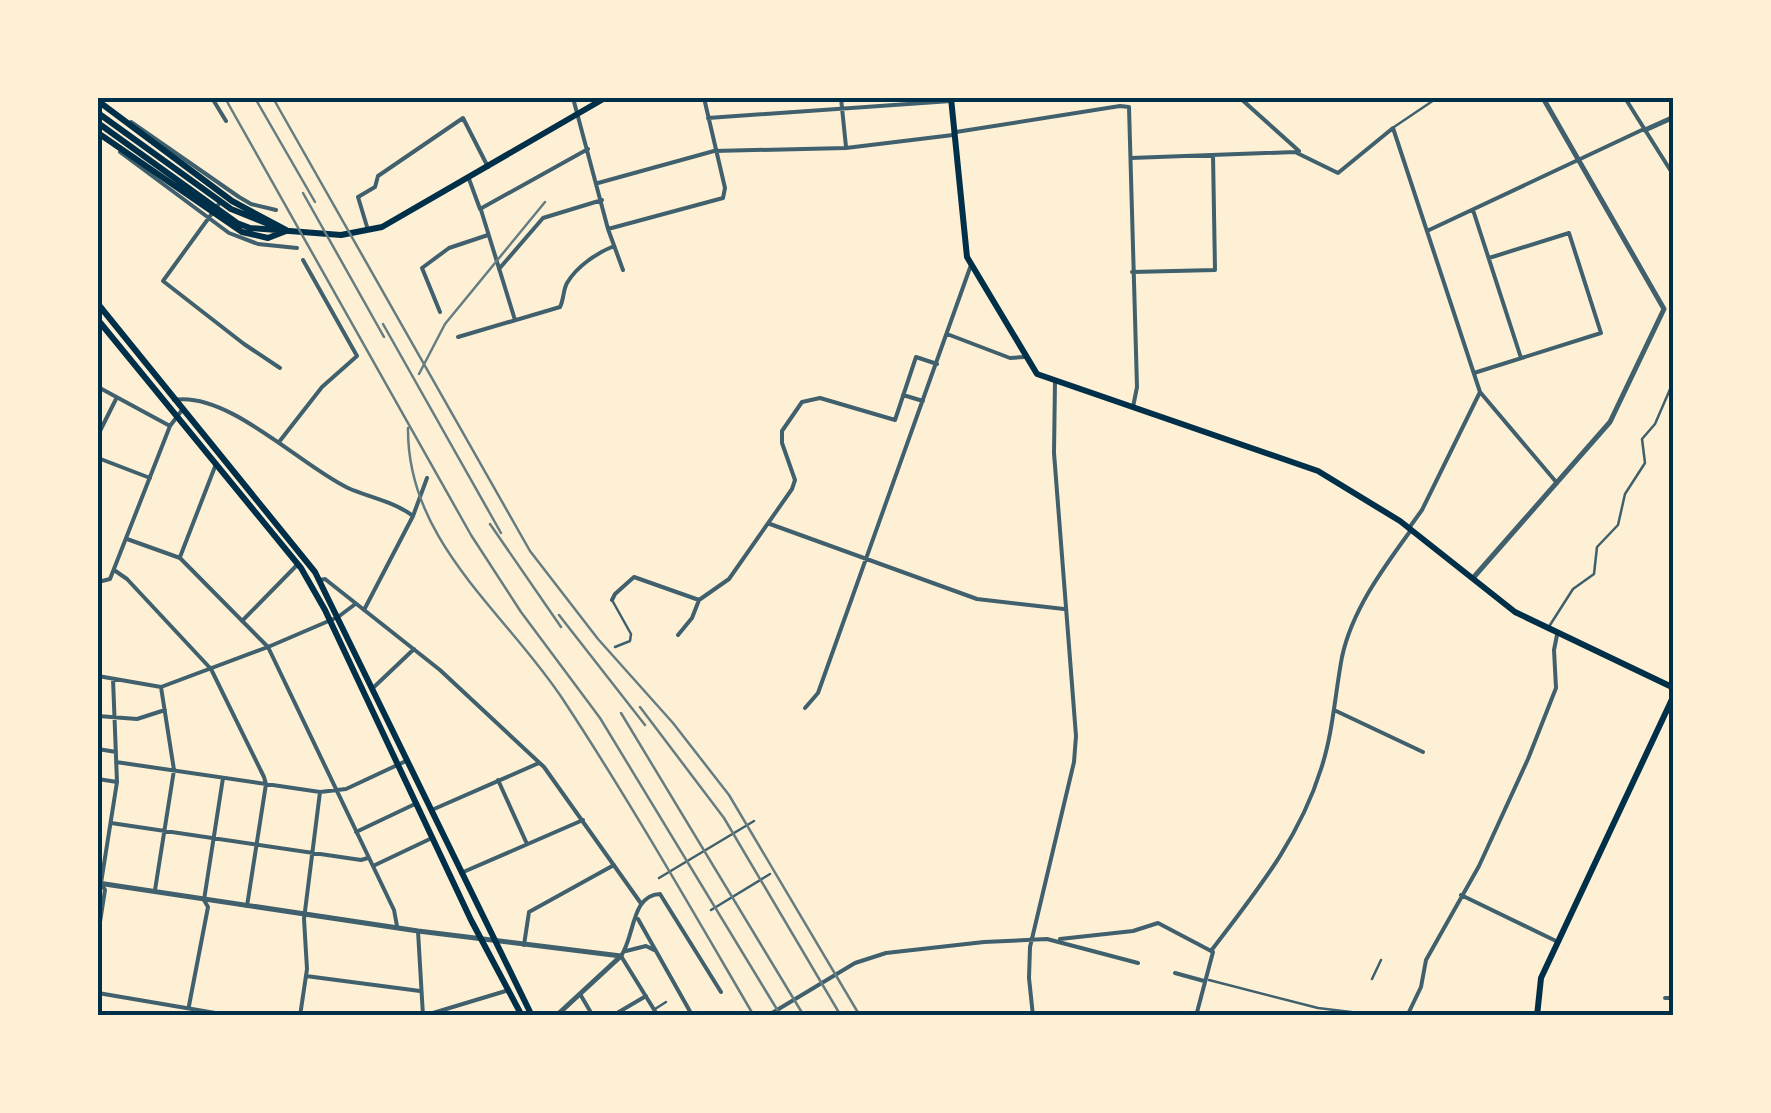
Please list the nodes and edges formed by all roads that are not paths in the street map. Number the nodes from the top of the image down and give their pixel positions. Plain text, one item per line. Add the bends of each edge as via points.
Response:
1 (212, 98) edge
2 (573, 98) edge
3 (605, 98) edge
4 (704, 98) edge
5 (840, 98) edge
6 (1119, 98) edge
7 (1240, 98) edge
8 (1437, 98) edge
9 (1543, 98) edge
10 (1625, 98) edge
11 (112, 99) edge
12 (951, 99) edge
13 (1120, 106) junction
14 (99, 109) edge
15 (842, 109) junction
16 (578, 116) junction
17 (1674, 117) edge
18 (708, 118) junction
19 (226, 121) dead end
20 (98, 124) edge
21 (1393, 128) junction
22 (1645, 129) junction
23 (98, 133) edge
24 (954, 134) junction
25 (846, 148) junction
26 (588, 149) junction
27 (714, 152) junction
28 (1300, 152) junction
29 (1213, 155) junction
30 (1131, 158) junction
31 (1579, 160) junction
32 (488, 168) junction
33 (1674, 176) edge
34 (468, 179) junction
35 (598, 183) junction
36 (229, 190) junction
37 (602, 200) junction
38 (480, 209) junction
39 (276, 210) dead end
40 (1473, 210) junction
41 (208, 219) junction
42 (608, 229) junction
43 (287, 230) junction
44 (1427, 231) junction
45 (369, 232) junction
46 (488, 235) junction
47 (614, 246) junction
48 (296, 248) dead end
49 (1488, 258) junction
50 (303, 260) dead end
51 (971, 265) junction
52 (498, 267) junction
53 (623, 270) dead end
54 (1132, 272) junction
55 (98, 304) edge
56 (1664, 309) junction
57 (1674, 311) edge
58 (440, 312) dead end
59 (98, 320) edge
60 (515, 320) junction
61 (947, 334) junction
62 (458, 337) dead end
63 (1024, 356) junction
64 (1521, 358) junction
65 (937, 364) junction
66 (280, 368) dead end
67 (1474, 373) junction
68 (1674, 380) edge
69 (1055, 382) junction
70 (98, 387) edge
71 (1480, 392) junction
72 (904, 395) junction
73 (117, 397) junction
74 (174, 400) junction
75 (924, 401) junction
76 (1133, 407) junction
77 (180, 413) junction
78 (170, 426) junction
79 (98, 435) edge
80 (279, 442) junction
81 (98, 458) edge
82 (216, 464) junction
83 (150, 478) junction
84 (427, 478) dead end
85 (1557, 483) junction
86 (412, 516) junction
87 (770, 524) junction
88 (1410, 529) junction
89 (126, 538) junction
90 (180, 558) junction
91 (866, 559) junction
92 (298, 564) junction
93 (114, 570) junction
94 (320, 580) junction
95 (1472, 580) junction
96 (98, 582) edge
97 (612, 600) joint
98 (699, 600) junction
99 (356, 604) junction
100 (1064, 609) junction
101 (364, 610) junction
102 (338, 617) junction
103 (242, 621) junction
104 (330, 621) junction
105 (1549, 628) junction
106 (1558, 633) junction
107 (678, 635) dead end
108 (615, 646) dead end
109 (268, 647) junction
110 (414, 650) junction
111 (211, 668) junction
112 (98, 676) edge
113 (112, 679) junction
114 (161, 687) junction
115 (1674, 691) edge
116 (368, 692) junction
117 (806, 708) dead end
118 (165, 710) junction
119 (1334, 710) junction
120 (98, 716) edge
121 (114, 718) junction
122 (98, 749) edge
123 (116, 752) junction
124 (1424, 752) dead end
125 (116, 762) junction
126 (402, 762) junction
127 (539, 762) junction
128 (174, 770) junction
129 (224, 778) junction
130 (98, 779) edge
131 (498, 780) junction
132 (117, 782) junction
133 (266, 784) junction
134 (337, 791) junction
135 (320, 792) junction
136 (416, 803) junction
137 (429, 810) junction
138 (583, 820) junction
139 (754, 822) dead end
140 (111, 824) junction
141 (165, 832) junction
142 (356, 832) junction
143 (214, 838) junction
144 (432, 838) junction
145 (528, 844) junction
146 (257, 846) junction
147 (98, 848) edge
148 (107, 850) junction
149 (312, 853) junction
150 (368, 858) junction
151 (614, 865) junction
152 (372, 866) junction
153 (461, 873) junction
154 (770, 874) dead end
155 (659, 878) dead end
156 (99, 883) edge
157 (155, 892) junction
158 (1461, 895) junction
159 (204, 900) junction
160 (640, 902) junction
161 (248, 906) junction
162 (711, 910) dead end
163 (304, 914) junction
164 (637, 914) junction
165 (397, 928) junction
166 (418, 931) junction
167 (98, 935) edge
168 (1032, 939) junction
169 (482, 940) junction
170 (1056, 940) junction
171 (494, 941) junction
172 (1557, 942) junction
173 (524, 945) junction
174 (654, 950) junction
175 (1212, 951) junction
176 (624, 954) junction
177 (1381, 960) dead end
178 (1138, 963) dead end
179 (1175, 972) dead end
180 (306, 976) junction
181 (1372, 979) dead end
182 (1206, 980) junction
183 (508, 990) junction
184 (421, 991) junction
185 (720, 992) dead end
186 (98, 994) edge
187 (580, 994) junction
188 (646, 996) junction
189 (1665, 998) dead end
190 (1674, 998) edge
191 (666, 1002) dead end
192 (188, 1012) edge
193 (656, 1013) edge
194 (692, 1014) edge
195 (233, 1016) edge
196 (300, 1016) edge
197 (522, 1016) edge
198 (532, 1016) edge
199 (556, 1016) edge
200 (593, 1016) edge
201 (612, 1016) edge
202 (768, 1016) edge
203 (1033, 1016) edge
204 (1196, 1016) edge
205 (1384, 1016) edge
206 (1407, 1016) edge
207 (1537, 1016) edge

1 - 19 street
2 - 16 street
3 - 16 main road
4 - 18 street
5 - 15 street
6 - 13 street
7 - 28 street
8 - 21 street
9 - 31 street
10 - 22 street
11 - 14 street
12 - 15 street
12 - 24 main road
13 - 24 street
13 - 30 street via 1130,110
14 - 20 main road
14 - 36 street via 139,127
14 - 43 main road
14 - 43 main road via 230,208
15 - 18 street
15 - 25 street
16 - 26 street
16 - 32 main road
17 - 22 street
18 - 27 street
20 - 43 main road via 237,223
21 - 28 street via 1338,173
21 - 44 street
22 - 31 street
22 - 33 street
23 - 41 street
23 - 43 main road via 242,232 268,238
24 - 25 street
24 - 51 main road
25 - 27 street
26 - 35 street
26 - 38 street
27 - 35 street
27 - 42 street via 723,198
28 - 29 street
29 - 30 street
29 - 54 street via 1215,270
30 - 54 street
31 - 40 street
31 - 56 street
32 - 34 main road
32 - 45 street via 463,118 358,197
34 - 38 street
34 - 45 main road
35 - 37 street
36 - 39 street
36 - 41 street
37 - 42 street
37 - 52 street via 544,218
38 - 46 street
40 - 44 street
40 - 49 street
41 - 48 street via 247,241
41 - 66 street via 163,280
42 - 47 street
43 - 45 main road
44 - 67 street
46 - 52 street
46 - 58 street via 449,248 422,268
47 - 53 street
47 - 60 street via 597,253 566,284 560,307
49 - 64 street
49 - 64 street via 1569,233 1601,333
50 - 80 street via 357,356
51 - 61 street
51 - 63 main road
52 - 60 street
54 - 76 street
55 - 74 main road
56 - 57 street
56 - 85 street via 1610,422
59 - 77 main road
60 - 62 street
61 - 63 street via 1010,358
61 - 65 street
63 - 69 main road via 1036,374
64 - 67 street
65 - 72 street via 916,357
65 - 75 street
67 - 71 street
68 - 105 street via 1656,424 1642,439 1645,462 1625,494 1618,524 1597,547 1594,574 1573,589
69 - 76 main road
69 - 100 street
70 - 73 street
71 - 85 street
71 - 88 street
72 - 75 street
72 - 87 street via 893,421 820,398 802,402 782,432 795,480
73 - 78 street
73 - 79 street
74 - 77 main road
74 - 80 street via 190,397
75 - 91 street
76 - 88 main road via 1306,466
77 - 78 street
77 - 82 main road
77 - 94 main road
78 - 83 street
80 - 86 street via 344,487
81 - 83 street
82 - 90 street
82 - 92 main road
83 - 89 street
84 - 86 street
85 - 95 street
86 - 101 street
87 - 91 street
87 - 98 street via 729,579
88 - 95 main road
88 - 119 street via 1367,595 1346,644
89 - 90 street
89 - 93 street
90 - 103 street
91 - 100 street via 976,599
91 - 117 street via 818,693
92 - 103 street
92 - 104 main road
93 - 96 street
93 - 111 street
94 - 99 street
94 - 102 main road
95 - 105 main road
97 - 98 street via 634,577
97 - 108 street via 630,634 630,641
98 - 107 street
99 - 101 street
99 - 102 street
100 - 168 street via 1075,754
101 - 110 street
102 - 104 street
102 - 116 main road
103 - 109 street
104 - 109 street
104 - 116 main road
105 - 106 main road
106 - 115 main road
106 - 158 street via 1556,688
109 - 111 street
109 - 134 street
110 - 116 street
110 - 127 street
111 - 114 street
111 - 133 street
112 - 113 street
113 - 114 street
113 - 121 street
114 - 118 street
115 - 172 main road
116 - 126 main road
118 - 121 street
118 - 128 street
119 - 124 street
119 - 175 street via 1322,768 1291,840
120 - 121 street
121 - 123 street
122 - 123 street
123 - 125 street
125 - 128 street
125 - 132 street
126 - 134 street
126 - 136 main road
126 - 137 main road
127 - 131 street
127 - 138 street
128 - 129 street
128 - 141 street
129 - 133 street
129 - 143 street
130 - 132 street
131 - 137 street
131 - 145 street
132 - 140 street
133 - 135 street
133 - 146 street
134 - 135 street
134 - 142 street
135 - 149 street
136 - 142 street
136 - 144 main road
137 - 153 main road
138 - 145 street
138 - 151 street
139 - 155 street
140 - 141 street
140 - 148 street
141 - 143 street
141 - 157 street
142 - 150 street
143 - 146 street
143 - 159 street
144 - 152 street
144 - 169 main road
145 - 153 street
146 - 149 street
146 - 161 street
147 - 148 street
148 - 156 street
149 - 150 street
149 - 163 street
150 - 152 street
151 - 160 street
151 - 173 street via 529,912
152 - 165 street
153 - 171 main road
154 - 162 street
156 - 157 street
156 - 167 street via 105,890
157 - 159 street
158 - 172 street
158 - 206 street via 1426,960
159 - 161 street
159 - 192 street
160 - 164 street
160 - 185 street via 660,894
161 - 163 street
163 - 165 street
163 - 180 street
164 - 174 street
164 - 176 street
165 - 166 street
166 - 169 street
166 - 184 street
168 - 170 street
168 - 202 street via 886,953 846,968
168 - 203 street
169 - 171 street
169 - 183 main road
170 - 175 street via 1158,922
170 - 178 street
171 - 173 street
171 - 198 main road
172 - 207 main road via 1540,981
173 - 176 street
174 - 176 street via 646,946
174 - 194 street
175 - 182 street
176 - 187 street
176 - 188 street
177 - 181 street
179 - 182 street
180 - 184 street
180 - 196 street
182 - 204 street
182 - 205 street via 1318,1008
183 - 184 street via 423,1016
183 - 197 main road
186 - 192 street
187 - 199 street
187 - 200 street
188 - 193 street
188 - 201 street
189 - 190 street
191 - 193 street
192 - 195 street

